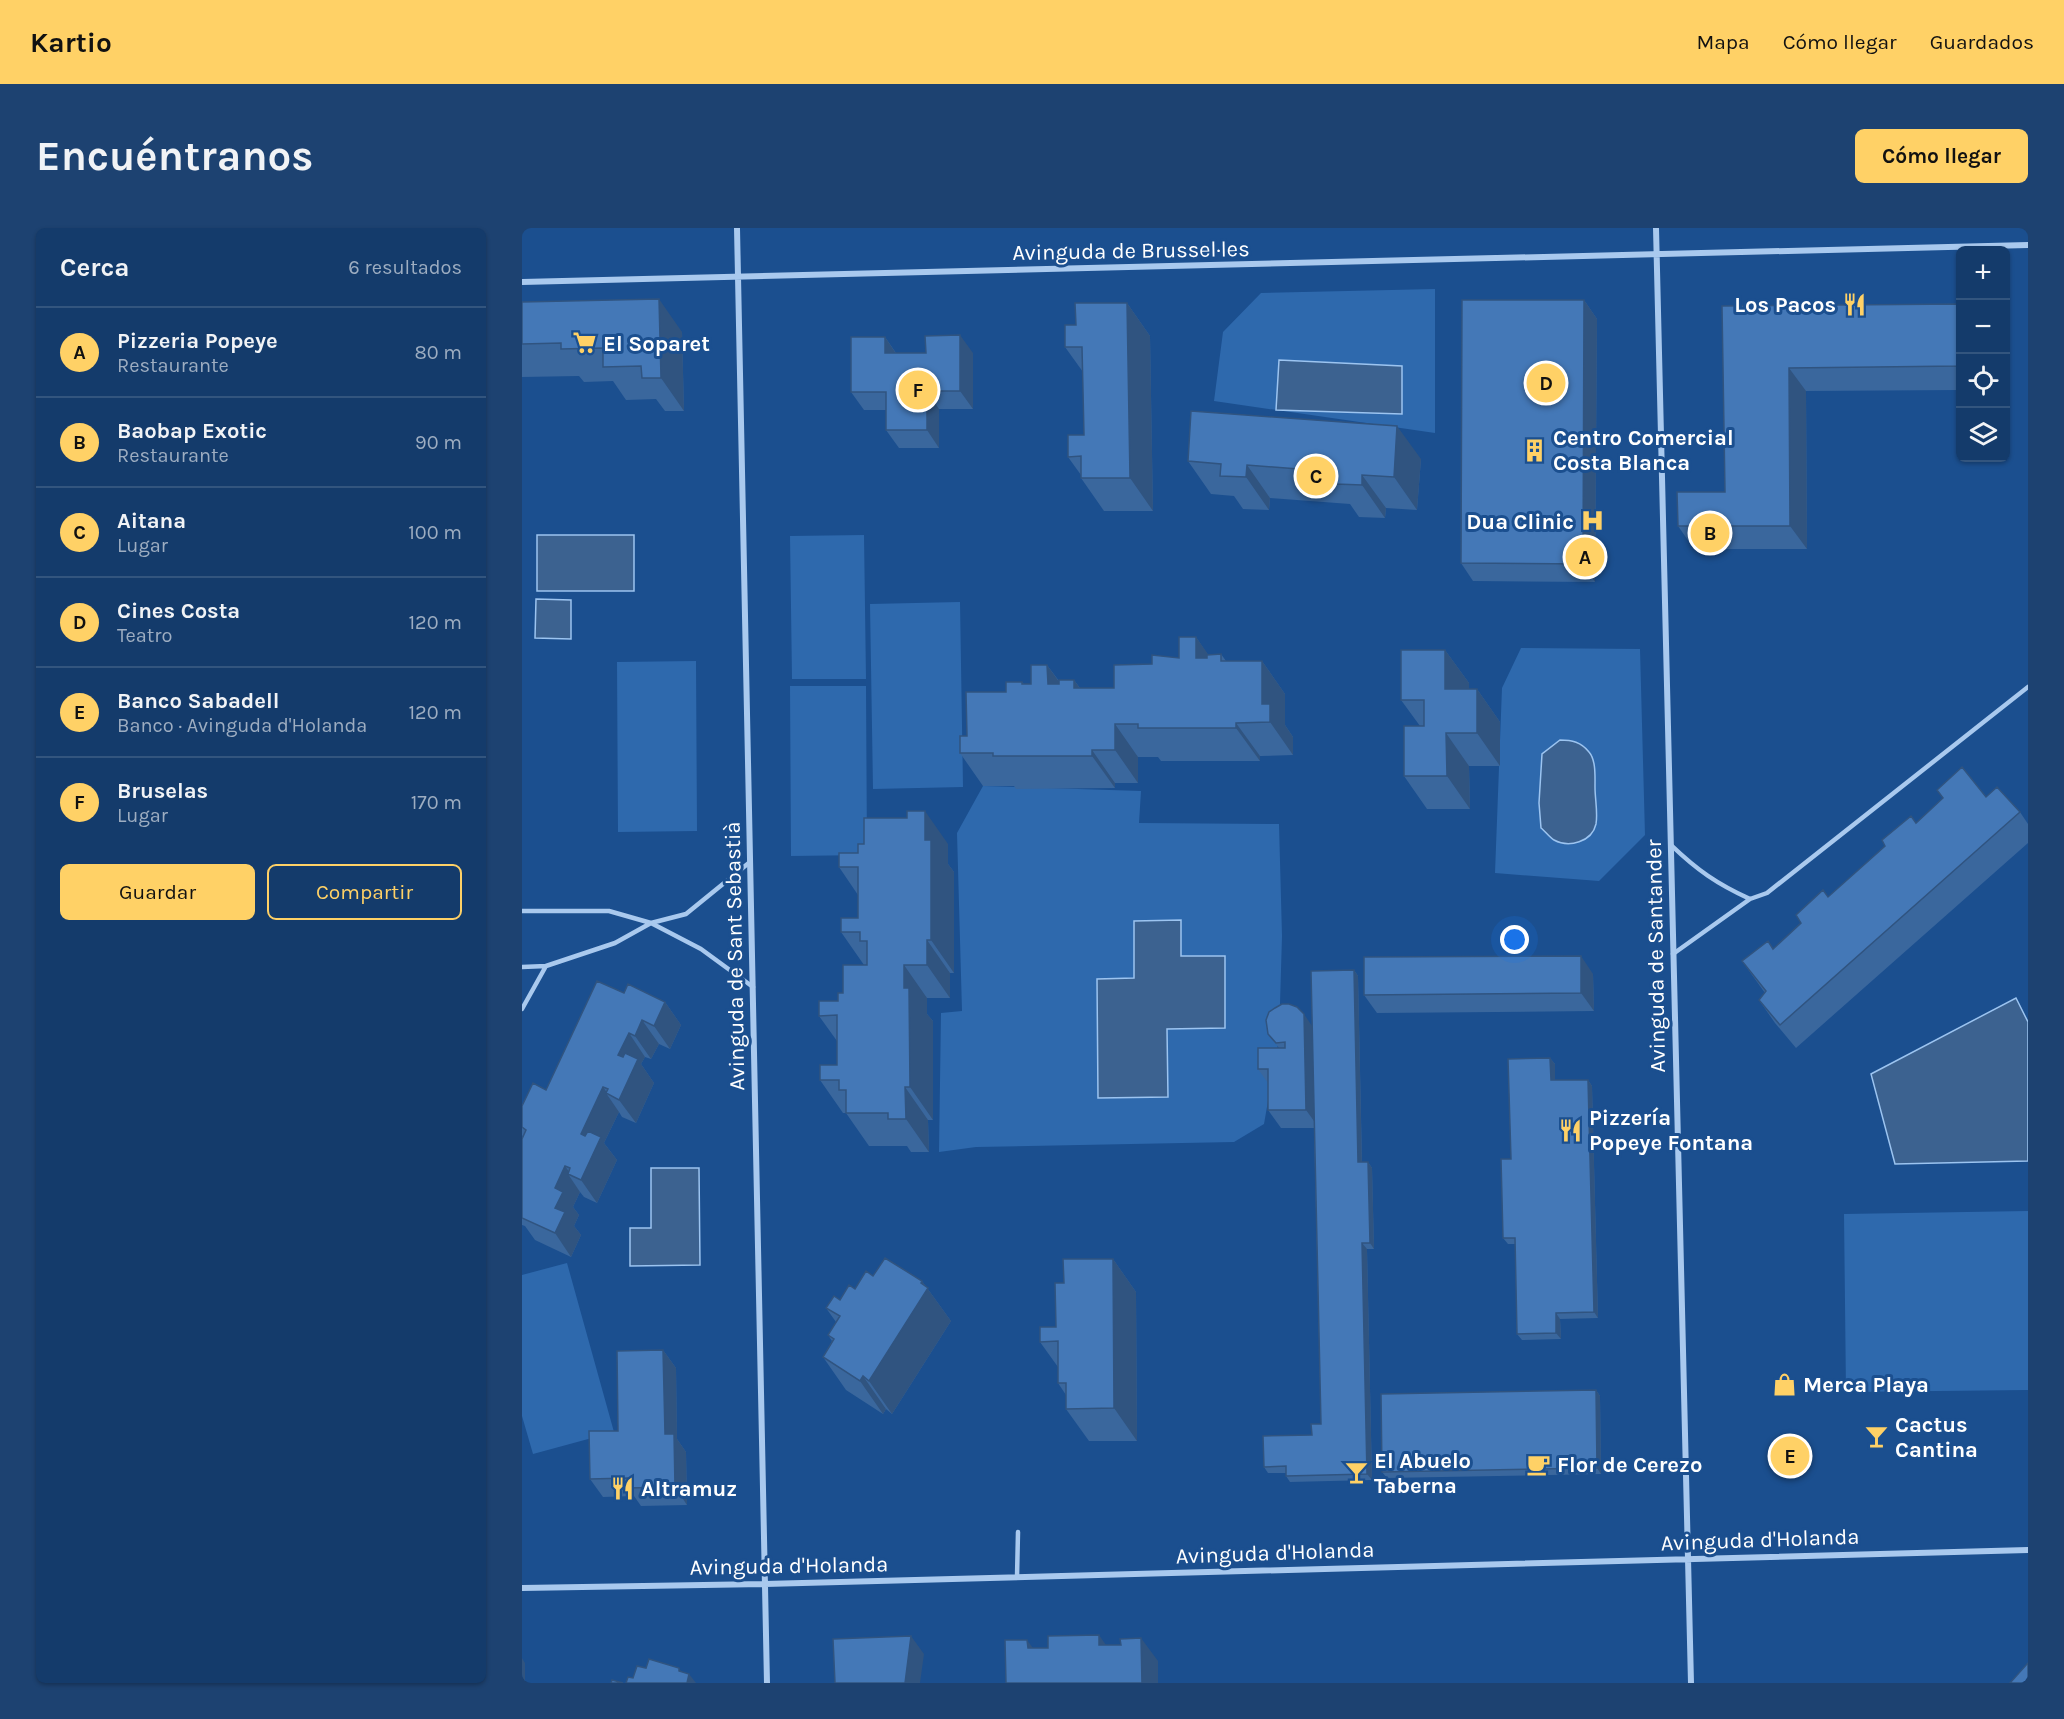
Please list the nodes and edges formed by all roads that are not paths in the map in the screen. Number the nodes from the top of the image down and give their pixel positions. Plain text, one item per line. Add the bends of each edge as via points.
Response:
1 (737, 228) edge
2 (1656, 228) edge
3 (2028, 245) edge
4 (1656, 254) junction
5 (737, 278) junction
6 (522, 282) edge
7 (2028, 687) edge
8 (1670, 844) junction
9 (750, 862) junction
10 (1750, 899) junction
11 (522, 911) edge
12 (651, 923) junction
13 (1673, 954) junction
14 (546, 966) junction
15 (522, 967) edge
16 (753, 987) junction
17 (522, 1009) edge
18 (1018, 1532) dead end
19 (2028, 1550) edge
20 (1688, 1559) junction
21 (1017, 1577) junction
22 (765, 1584) junction
23 (522, 1588) edge
24 (767, 1683) edge
25 (1690, 1683) edge

1 - 5 street, Avinguda de Sant Sebastià
2 - 4 street, Avinguda de Santander
3 - 4 street, Avinguda de Brussel·les
4 - 5 street, Avinguda de Brussel·les
4 - 8 street, Avinguda de Santander
5 - 6 street, Avinguda de Brussel·les
5 - 9 street, Avinguda de Sant Sebastià
7 - 10 lane via 1788,878
8 - 10 lane via 1721,886
8 - 13 street, Avinguda de Santander
9 - 12 lane via 686,914
9 - 16 street, Avinguda de Sant Sebastià
10 - 13 lane
11 - 12 lane via 609,911
12 - 14 lane via 615,943
12 - 16 lane via 701,948
13 - 20 street, Avinguda de Santander
14 - 15 lane
14 - 17 lane
16 - 22 street, Avinguda de Sant Sebastià
18 - 21 lane
19 - 20 street, Avinguda d'Holanda
20 - 21 street, Avinguda d'Holanda
20 - 25 street, Avinguda de Santander
21 - 22 street, Avinguda d'Holanda
22 - 23 street, Avinguda d'Holanda
22 - 24 street, Avinguda de Sant Sebastià

